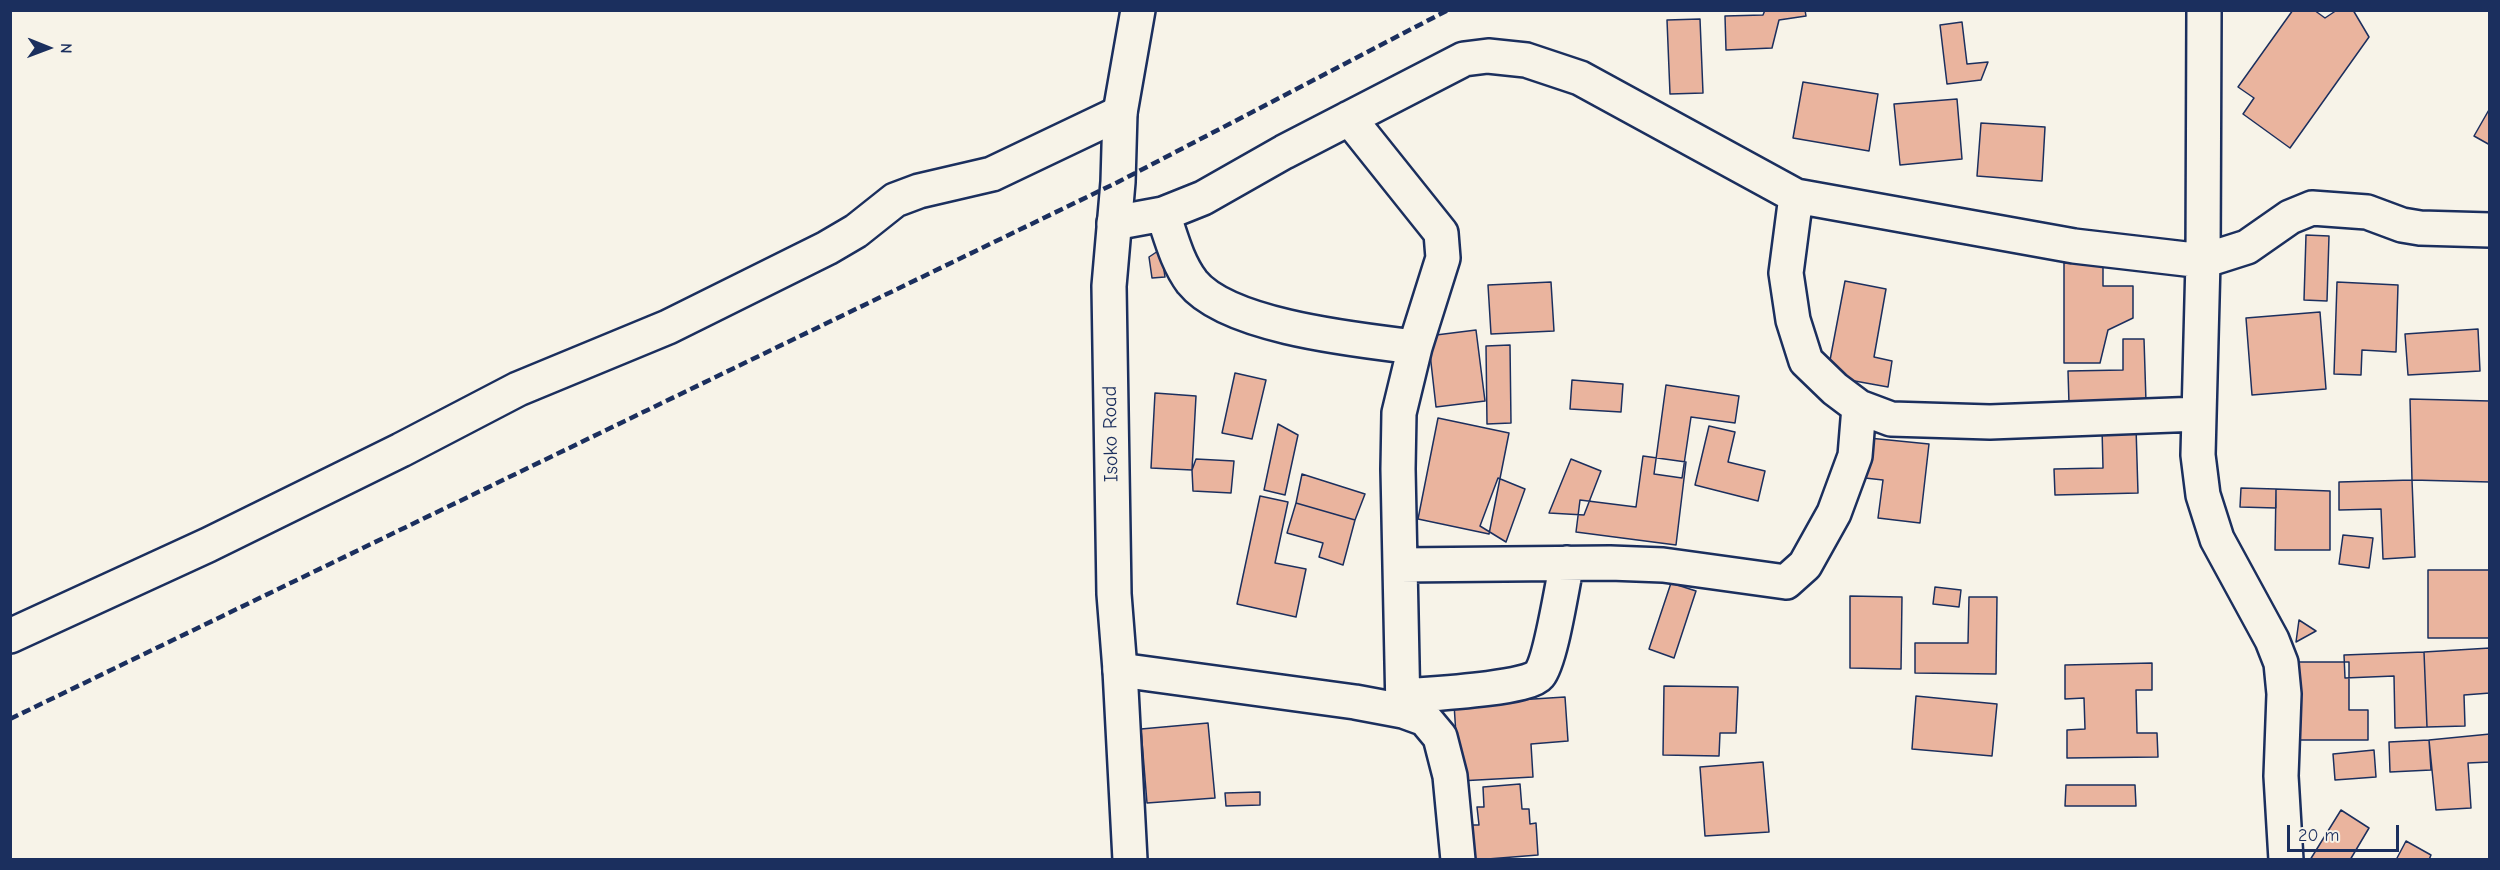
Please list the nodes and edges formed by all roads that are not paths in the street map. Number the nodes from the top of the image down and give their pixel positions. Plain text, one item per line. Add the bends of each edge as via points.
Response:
1 (1138, 10) edge
2 (2204, 10) edge
3 (1120, 113) junction
4 (1349, 118) junction
5 (1796, 196) junction
6 (1163, 214) junction
7 (1114, 223) junction
8 (2490, 230) edge
9 (2203, 261) junction
10 (1415, 347) junction
11 (1859, 406) junction
12 (2199, 414) junction
13 (1567, 563) junction
14 (1400, 565) junction
15 (10, 636) edge
16 (1120, 670) junction
17 (1403, 703) junction
18 (1130, 860) edge
19 (1458, 860) edge
20 (2286, 860) edge

1 - 3 street, Isoko Road
2 - 9 street
3 - 7 street, Isoko Road
3 - 15 street via 992,174 935,186 895,200 827,248 668,327 518,389 230,534
4 - 5 street via 1464,59 1488,56 1526,60 1580,78
4 - 6 street via 1203,198
4 - 10 street via 1441,233 1443,258
5 - 9 street via 2074,246
5 - 11 street via 1786,273 1806,361
6 - 7 street
6 - 10 street via 1180,263 1207,296 1236,311 1345,338
7 - 16 street, Isoko Road via 1109,286 1111,476
8 - 9 street via 2420,228 2367,212 2312,208 2290,217 2247,247
9 - 12 street
10 - 14 street via 1399,413
11 - 12 street via 1891,420 1979,422
11 - 13 street via 1855,456 1834,513 1805,565 1786,582 1663,565
12 - 20 street via 2198,455 2203,495 2217,539 2281,663
13 - 14 street
13 - 17 street via 1546,661 1539,676 1527,682
14 - 17 street
16 - 17 street
16 - 18 street, Isoko Road
17 - 19 street via 1425,719 1440,737 1450,776

